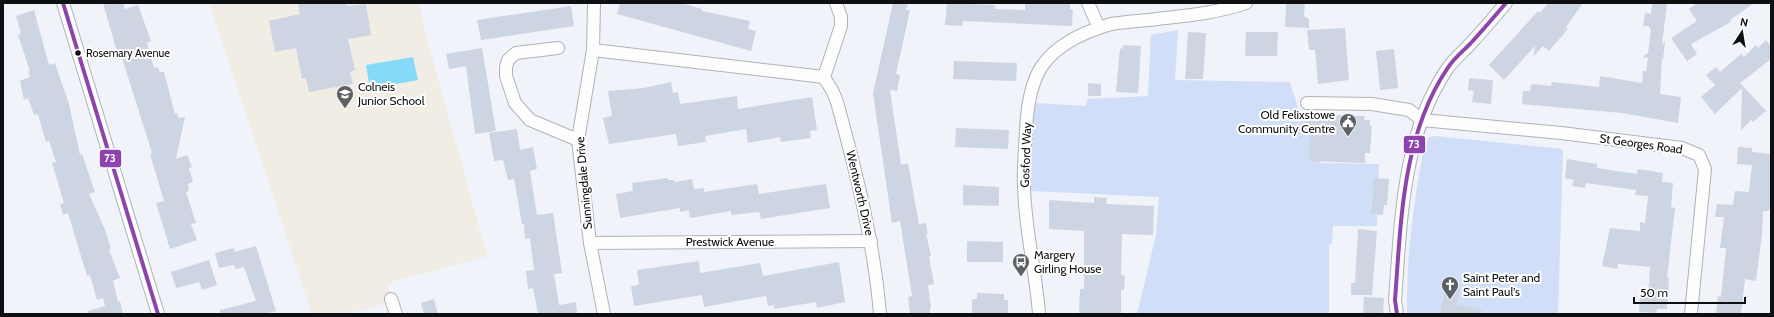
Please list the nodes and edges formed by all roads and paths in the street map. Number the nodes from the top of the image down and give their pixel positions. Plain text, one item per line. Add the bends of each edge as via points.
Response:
1 (63, 3) edge
2 (594, 3) edge
3 (836, 3) edge
4 (1088, 3) edge
5 (1246, 3) edge
6 (1506, 3) edge
7 (1099, 28) junction
8 (558, 48) dead end
9 (593, 50) junction
10 (824, 77) junction
11 (1306, 103) dead end
12 (1422, 120) junction
13 (578, 140) junction
14 (871, 241) junction
15 (590, 243) junction
16 (391, 299) dead end
17 (158, 314) edge
18 (396, 314) edge
19 (604, 314) edge
20 (880, 314) edge
21 (1039, 314) edge
22 (1397, 314) edge
23 (1691, 314) edge

1 - 17 street
2 - 9 street, Sunningdale Drive
3 - 10 street via 842,18 841,26
4 - 7 street
5 - 7 street, Gosford Way via 1195,15 1122,22
6 - 12 street via 1448,67 1433,91
7 - 21 street, Gosford Way via 1070,41 1048,59 1039,72 1030,96 1025,140 1024,188
8 - 13 street via 516,53 508,60 506,76 515,103 530,120
9 - 10 street
9 - 13 street, Sunningdale Drive
10 - 14 street, Wentworth Drive via 837,102
11 - 12 street via 1372,104 1409,110
12 - 22 street via 1405,189 1395,300
12 - 23 street, St Georges Road via 1562,133 1682,148 1699,155 1705,169
13 - 15 street, Sunningdale Drive
14 - 15 street, Prestwick Avenue
14 - 20 street, Wentworth Drive
15 - 19 street, Sunningdale Drive
16 - 18 street

